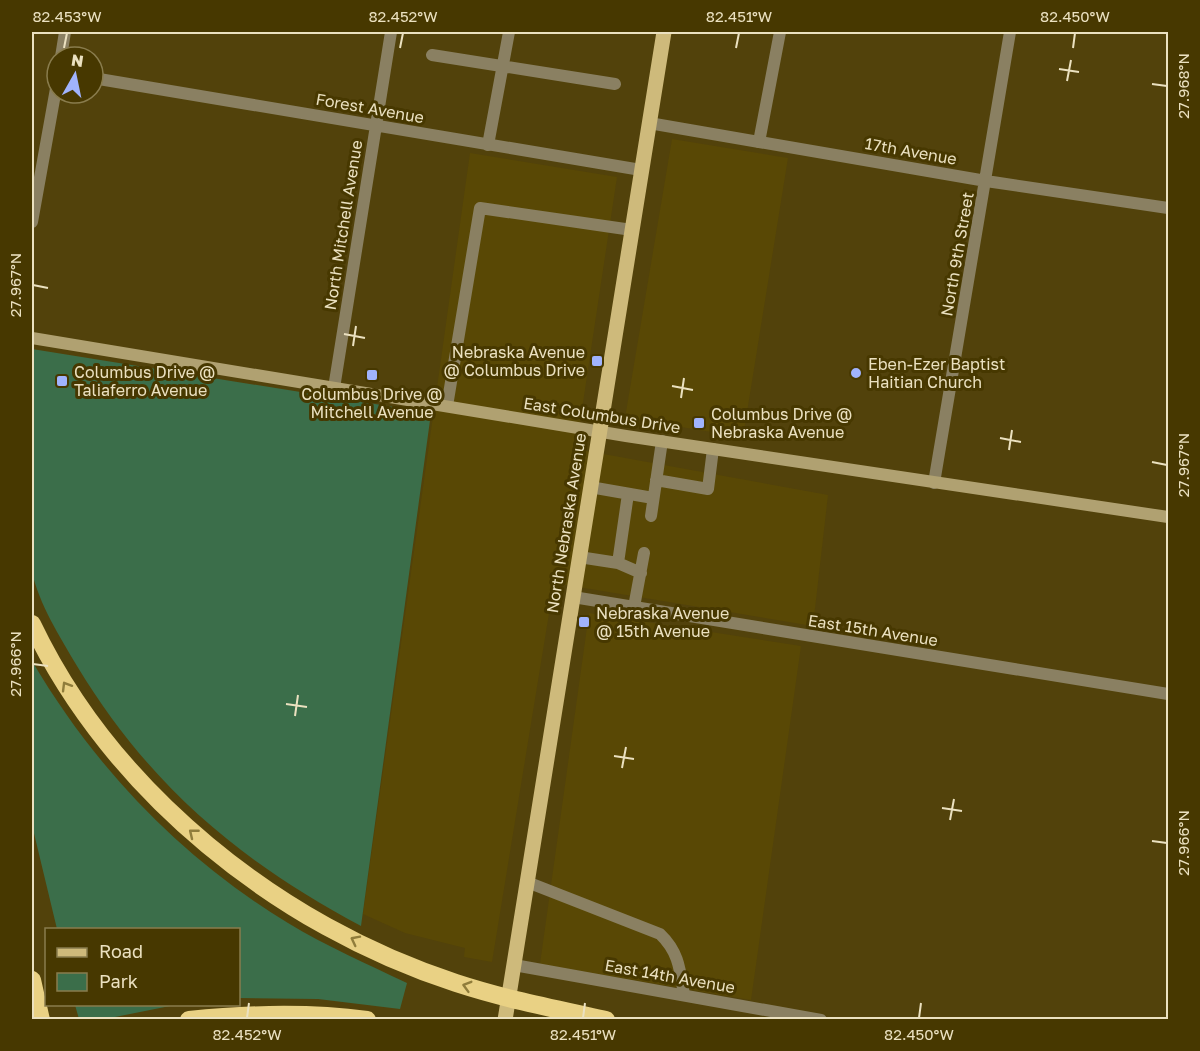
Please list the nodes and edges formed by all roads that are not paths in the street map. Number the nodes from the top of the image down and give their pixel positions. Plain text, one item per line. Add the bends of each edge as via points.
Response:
1 (391, 32) edge
2 (509, 32) edge
3 (664, 32) edge
4 (780, 32) edge
5 (1010, 32) edge
6 (432, 55) dead end
7 (503, 65) junction
8 (105, 80) edge
9 (615, 84) dead end
10 (53, 105) edge
11 (649, 123) junction
12 (376, 126) junction
13 (759, 142) junction
14 (488, 145) junction
15 (641, 170) junction
16 (986, 181) junction
17 (1168, 208) edge
18 (32, 222) edge
19 (632, 230) junction
20 (32, 338) edge
21 (334, 388) junction
22 (447, 406) junction
23 (599, 432) junction
24 (662, 441) junction
25 (713, 449) junction
26 (656, 480) junction
27 (934, 483) junction
28 (590, 487) junction
29 (628, 494) junction
30 (653, 498) junction
31 (651, 516) dead end
32 (1168, 517) edge
33 (644, 554) dead end
34 (579, 557) junction
35 (618, 563) junction
36 (640, 573) junction
37 (573, 597) junction
38 (634, 607) junction
39 (32, 624) edge
40 (1168, 694) edge
41 (527, 882) junction
42 (514, 965) junction
43 (32, 980) edge
44 (684, 995) junction
45 (41, 1020) edge
46 (189, 1020) edge
47 (367, 1020) edge
48 (505, 1020) edge
49 (606, 1020) edge
50 (820, 1020) edge

1 - 12 street, North Mitchell Avenue
2 - 7 street
3 - 11 main road, North Nebraska Avenue
4 - 13 street
5 - 16 street, North 9th Street
6 - 7 street
7 - 9 street
7 - 14 street
8 - 12 street, Forest Avenue
10 - 18 street
11 - 13 street, 17th Avenue
11 - 15 main road, North Nebraska Avenue
12 - 14 street, Forest Avenue
12 - 21 street, North Mitchell Avenue
13 - 16 street, 17th Avenue
14 - 15 street, Forest Avenue
15 - 19 main road, North Nebraska Avenue
16 - 17 street, 17th Avenue
16 - 27 street, North 9th Street
19 - 22 street via 480,208
19 - 23 main road, North Nebraska Avenue
20 - 21 main road, East Columbus Drive
21 - 22 main road, East Columbus Drive
22 - 23 main road, East Columbus Drive
23 - 24 main road, East Columbus Drive
23 - 28 main road, North Nebraska Avenue
24 - 25 main road, East Columbus Drive
24 - 26 street
25 - 26 street via 708,489
25 - 27 main road, East Columbus Drive
26 - 30 street
27 - 32 main road, East Columbus Drive
28 - 29 street
28 - 34 main road, North Nebraska Avenue
29 - 30 street
29 - 35 street
30 - 31 street
33 - 36 street
34 - 35 street
34 - 37 main road, North Nebraska Avenue
35 - 36 street
36 - 38 street
37 - 38 street, East 15th Avenue
37 - 41 main road, North Nebraska Avenue
38 - 40 street, East 15th Avenue
49 -> 39 highway via 504,997 408,966 294,907 238,870 186,828 142,785 71,694
41 - 42 main road, North Nebraska Avenue
41 - 44 street via 660,934 678,959
42 - 44 street, East 14th Avenue
42 - 48 main road, North Nebraska Avenue
43 - 45 highway
44 - 50 street, East 14th Avenue
46 - 47 highway via 261,1014

